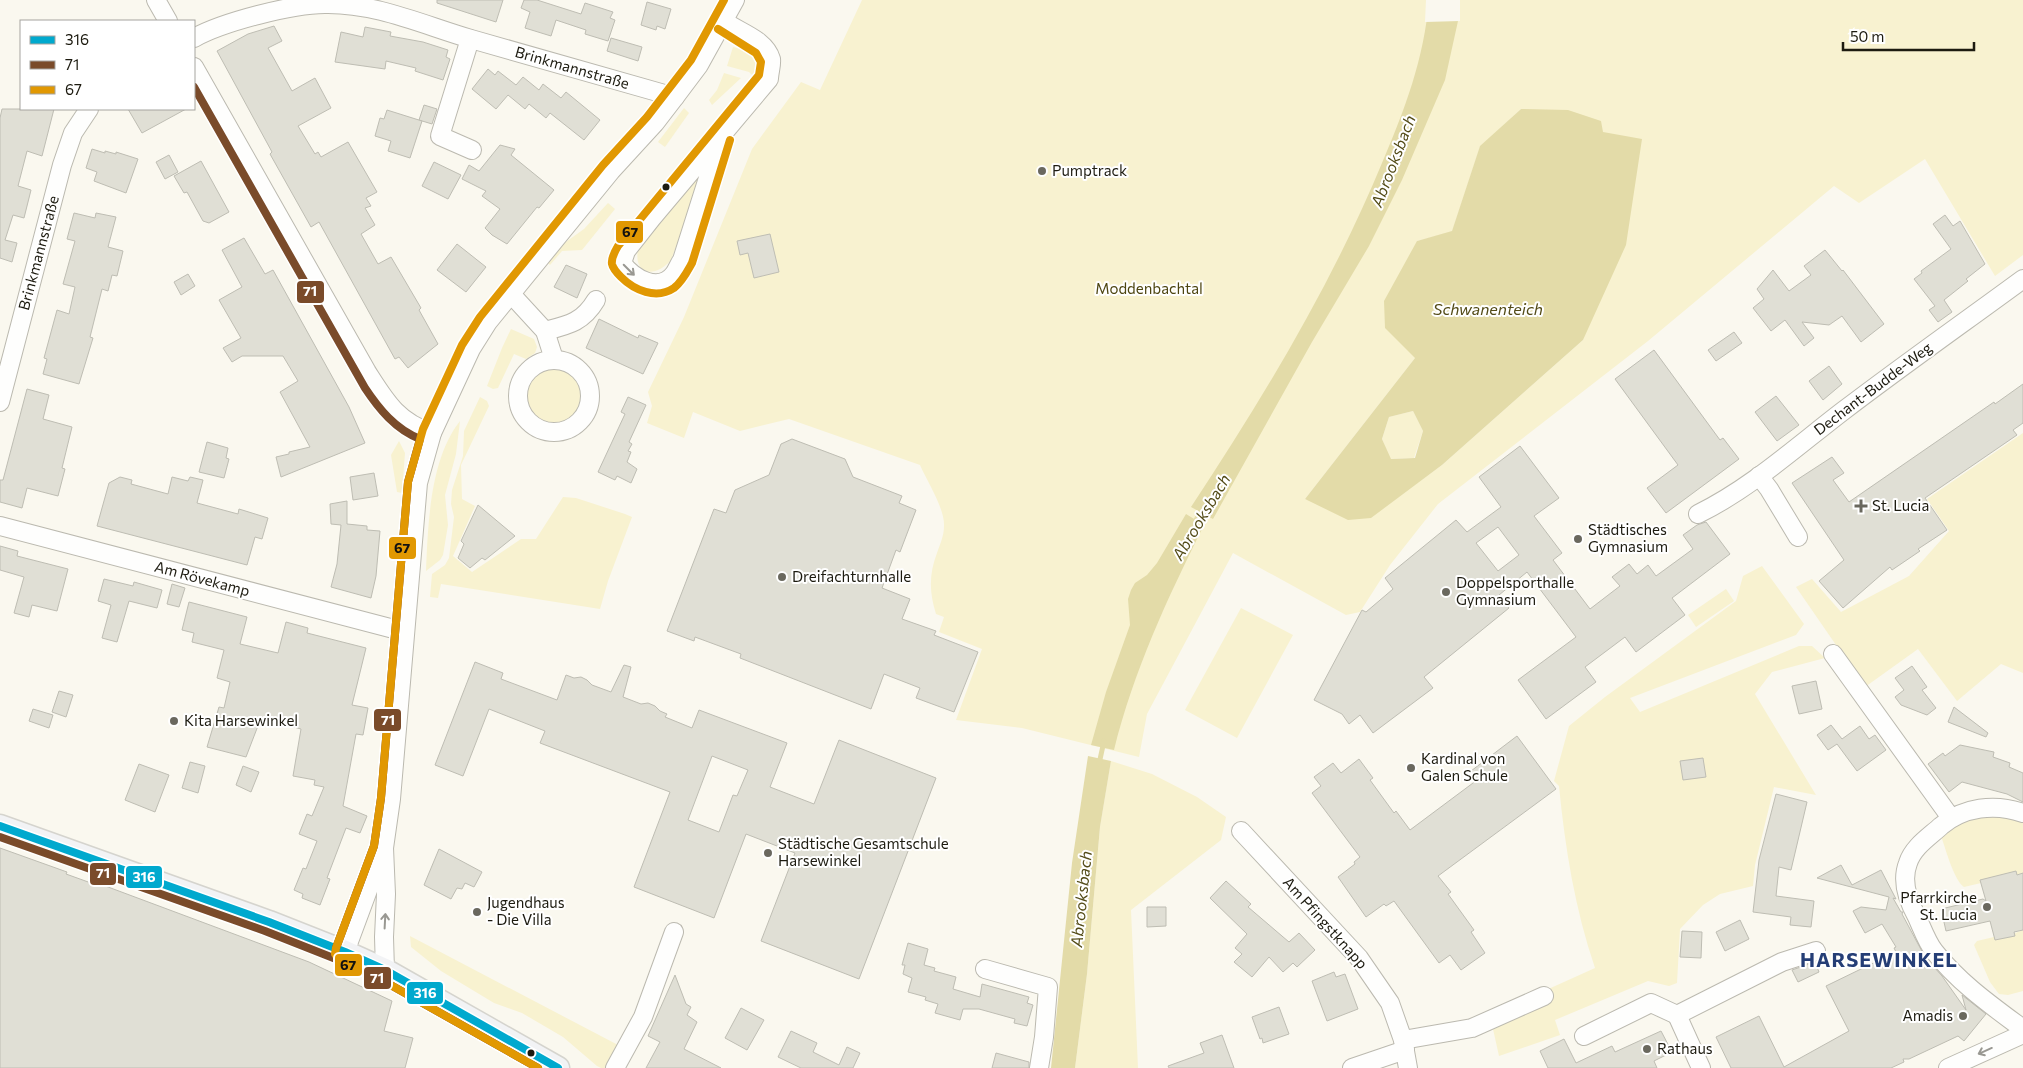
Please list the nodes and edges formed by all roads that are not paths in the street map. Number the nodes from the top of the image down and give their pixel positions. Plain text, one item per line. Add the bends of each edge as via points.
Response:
1 (156, 0) edge
2 (735, 0) edge
3 (167, 20) edge
4 (724, 22) junction
5 (195, 37) edge
6 (470, 39) junction
7 (195, 70) edge
8 (675, 97) junction
9 (88, 110) edge
10 (720, 136) junction
11 (472, 150) dead end
12 (2023, 278) edge
13 (511, 294) junction
14 (596, 300) dead end
15 (545, 331) junction
16 (554, 359) junction
17 (0, 402) edge
18 (432, 433) junction
19 (1759, 476) junction
20 (1698, 514) dead end
21 (0, 526) edge
22 (1798, 537) dead end
23 (404, 630) junction
24 (1833, 654) dead end
25 (2023, 813) edge
26 (1951, 818) junction
27 (0, 826) edge
28 (1241, 831) dead end
29 (384, 848) junction
30 (674, 932) dead end
31 (1816, 951) dead end
32 (345, 952) junction
33 (986, 969) dead end
34 (385, 970) junction
35 (1544, 996) dead end
36 (1676, 1015) junction
37 (2023, 1029) edge
38 (2023, 1034) edge
39 (1584, 1036) dead end
40 (1404, 1045) junction
41 (558, 1068) edge
42 (615, 1068) edge
43 (1039, 1068) edge
44 (1352, 1068) edge
45 (1408, 1068) edge
46 (1701, 1068) edge
47 (1948, 1068) edge

1 - 3 street
2 - 4 street
4 - 8 street via 699,65
4 - 10 street via 759,41 771,59 769,79
5 - 6 street, Brinkmannstraße via 247,19 325,4 382,11
6 - 8 street, Brinkmannstraße
6 - 11 street via 440,136
7 - 18 street via 371,379 390,407 403,419
8 - 13 street
9 - 17 street, Brinkmannstraße via 73,133 62,165
10 -> 10 street via 626,251 622,263 644,282 663,283 673,275 682,260
12 - 19 street, Dechant-Budde-Weg
13 - 15 street
13 - 18 street via 471,349
14 - 15 street via 588,313 570,325
15 - 16 street
16 - 16 street via 540,361 525,372 518,388 519,407 526,420 553,433 580,423 588,410 590,394 590,385 576,366
18 - 23 street via 418,483
19 - 20 street, Dechant-Budde-Weg via 1724,501
19 - 22 street
21 - 23 street, Am Rövekamp
23 - 29 street
24 - 26 street
25 - 26 street via 1987,808 1970,810
26 - 37 street via 1912,854 1906,871 1907,895 1933,950 1972,990
27 - 32 main road
28 - 40 street, Am Pfingstknapp via 1359,958 1390,1003
29 - 32 street
34 -> 29 street
30 - 42 street via 643,1017
31 - 36 street via 1782,962
32 - 34 main road
33 - 43 street via 1048,987
34 - 41 main road
35 - 40 street via 1472,1028
36 - 39 street via 1651,1003
36 - 46 street
38 -> 47 street
40 - 44 street
40 - 45 street, Am Pfingstknapp

